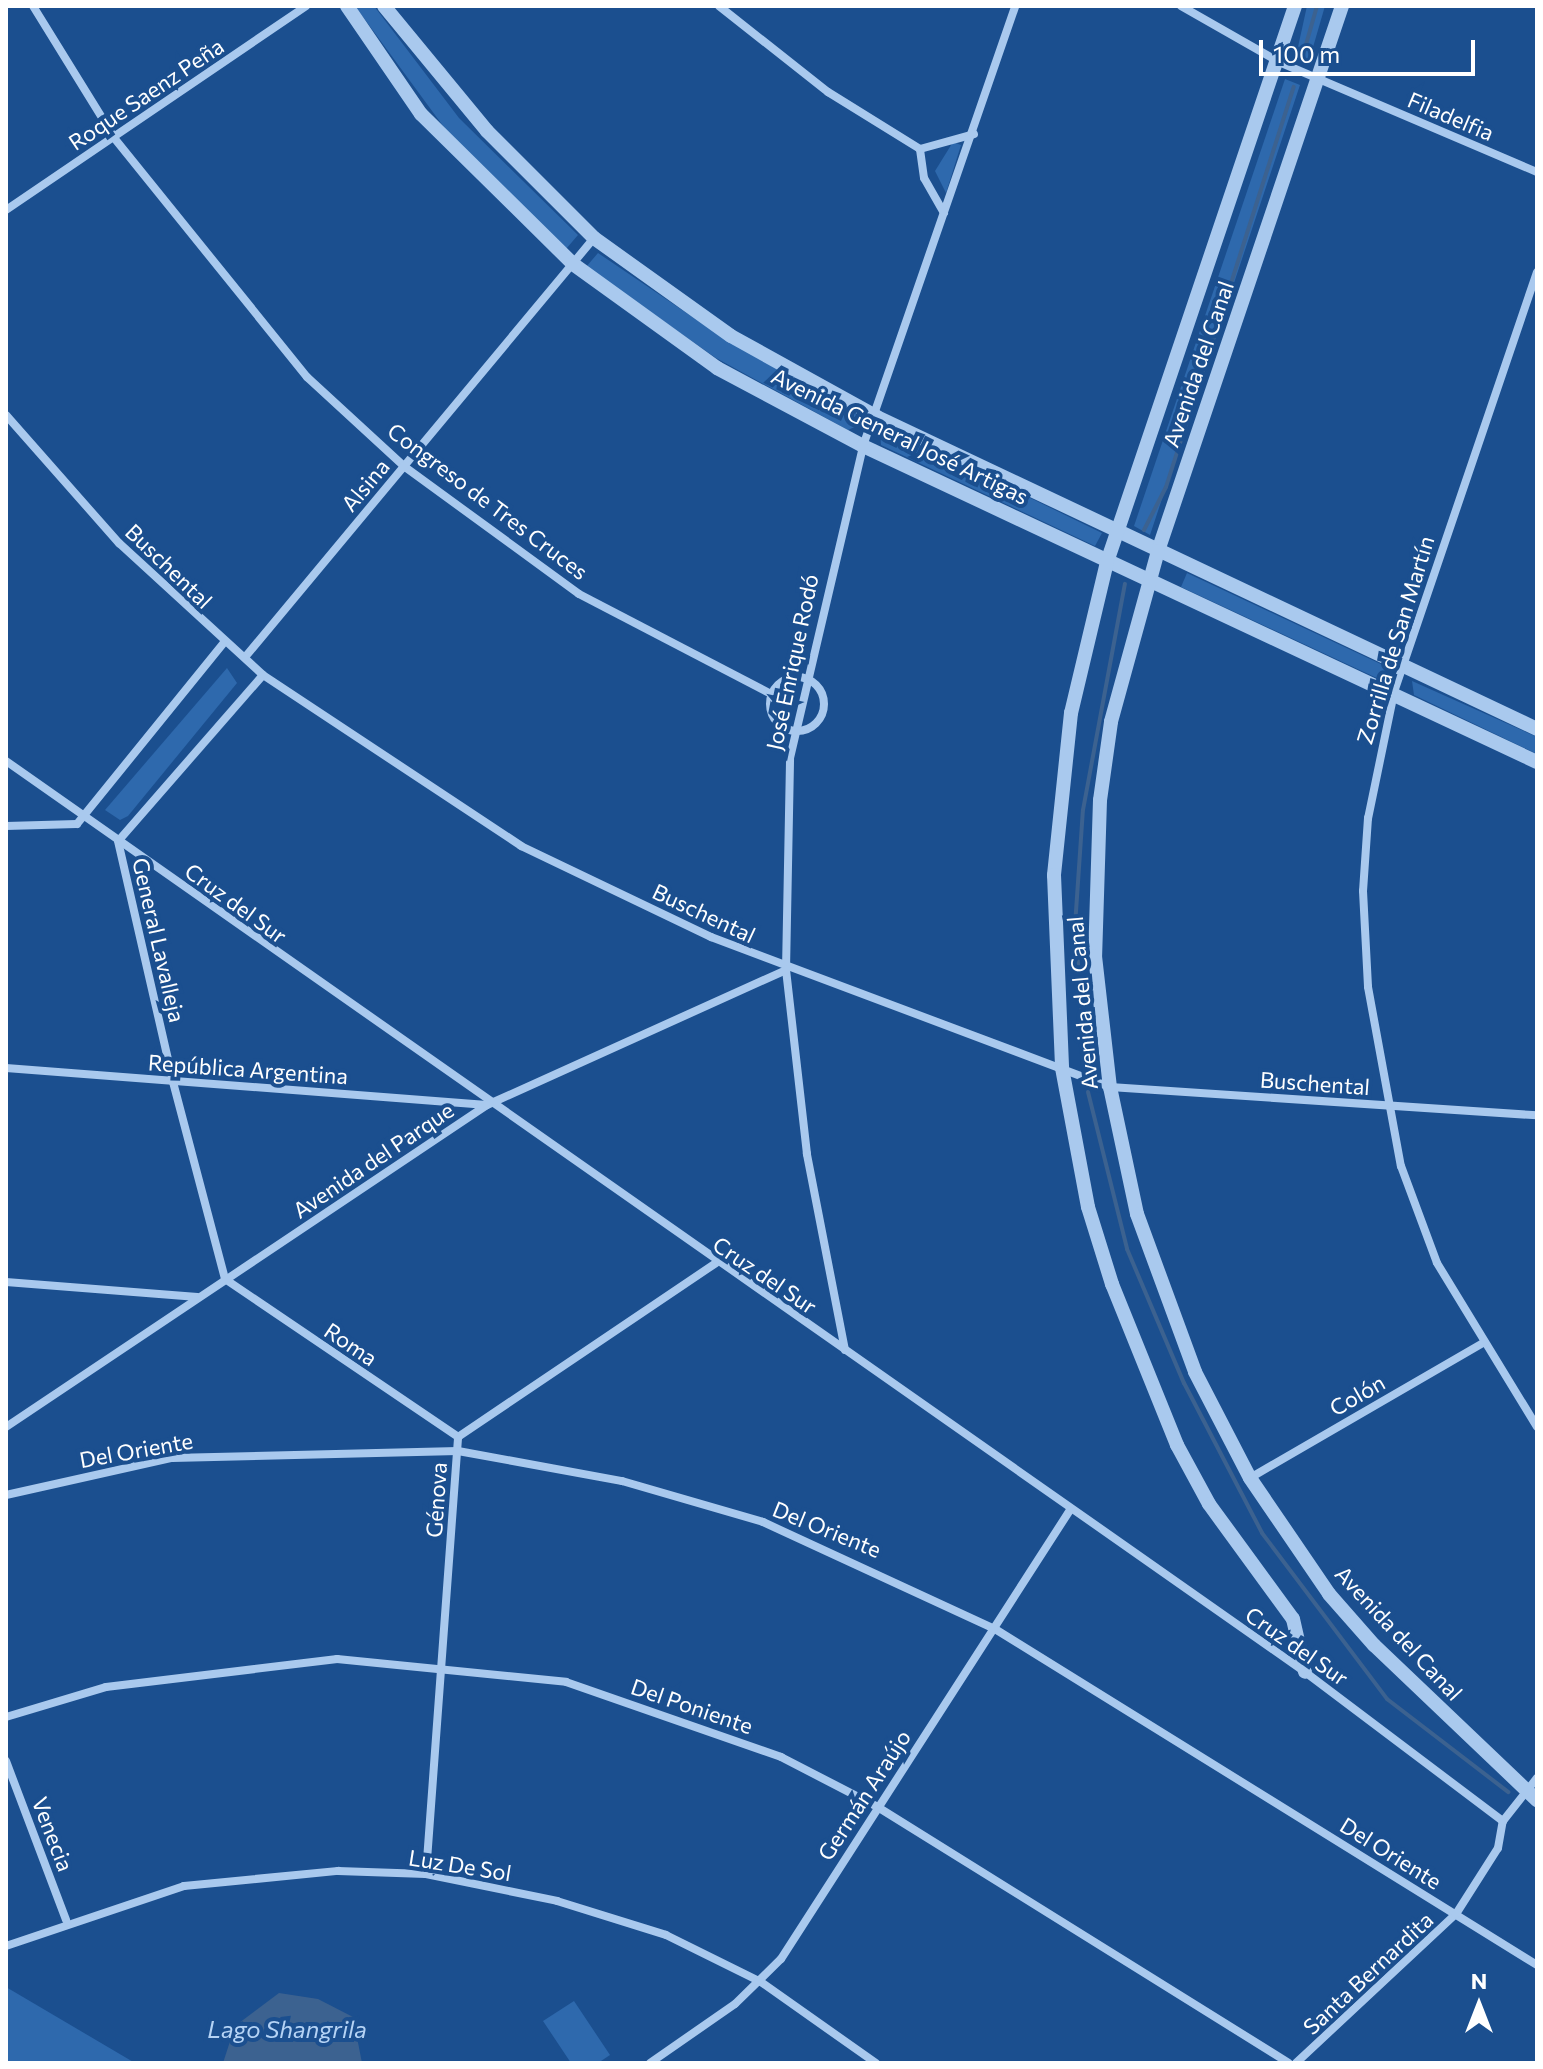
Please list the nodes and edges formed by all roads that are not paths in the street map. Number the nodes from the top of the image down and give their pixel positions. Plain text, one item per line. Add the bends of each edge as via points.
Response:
1 (33, 6) edge
2 (306, 6) edge
3 (347, 6) edge
4 (384, 6) edge
5 (719, 6) edge
6 (1015, 6) edge
7 (1181, 6) edge
8 (1295, 6) edge
9 (1342, 6) edge
10 (1279, 62) junction
11 (1318, 78) junction
12 (974, 134) junction
13 (115, 139) junction
14 (920, 149) junction
15 (1537, 172) edge
16 (6, 210) edge
17 (944, 213) junction
18 (594, 238) junction
19 (573, 264) junction
20 (1537, 272) edge
21 (6, 415) edge
22 (877, 417) junction
23 (863, 446) junction
24 (405, 467) junction
25 (1117, 533) junction
26 (1158, 551) junction
27 (1107, 562) junction
28 (1148, 580) junction
29 (223, 644) junction
30 (246, 656) junction
31 (1403, 664) junction
32 (263, 675) junction
33 (804, 678) junction
34 (1394, 693) junction
35 (771, 694) junction
36 (1537, 729) edge
37 (794, 731) junction
38 (6, 761) edge
39 (1537, 762) edge
40 (84, 817) junction
41 (6, 826) edge
42 (118, 841) junction
43 (786, 970) junction
44 (6, 1068) edge
45 (1062, 1068) junction
46 (173, 1082) junction
47 (1110, 1087) junction
48 (487, 1105) junction
49 (1388, 1105) junction
50 (1537, 1115) edge
51 (716, 1263) junction
52 (225, 1279) junction
53 (6, 1282) edge
54 (198, 1297) junction
55 (1483, 1343) junction
56 (845, 1350) junction
57 (6, 1427) edge
58 (1537, 1427) edge
59 (458, 1437) junction
60 (458, 1451) junction
61 (1250, 1478) junction
62 (6, 1495) edge
63 (1070, 1510) junction
64 (995, 1629) junction
65 (444, 1667) junction
66 (1305, 1672) junction
67 (6, 1717) edge
68 (6, 1761) edge
69 (1537, 1778) edge
70 (1532, 1796) edge
71 (876, 1806) junction
72 (1503, 1821) junction
73 (426, 1874) junction
74 (1456, 1914) junction
75 (66, 1920) junction
76 (6, 1946) edge
77 (1537, 1965) edge
78 (761, 1982) junction
79 (873, 2062) edge
80 (650, 2063) edge
81 (1289, 2063) edge
82 (1296, 2063) edge

1 - 13 street, Congreso de Tres Cruces
2 - 13 street, Roque Saenz Peña
3 - 19 street, Avenida General José Artigas via 421,114
4 - 18 street, Avenida General José Artigas via 487,131
5 - 14 street via 828,92
6 - 12 street, José Enrique Rodó
7 - 10 street, Filadelfia
8 - 10 street, Avenida del Canal
9 - 11 street, Avenida del Canal
10 - 11 street, Filadelfia
10 - 25 street, Avenida del Canal
11 - 15 street, Filadelfia
11 - 26 street, Avenida del Canal
12 - 14 street
12 - 17 street, José Enrique Rodó
13 - 16 street, Roque Saenz Peña
13 - 24 street, Congreso de Tres Cruces via 307,377
14 - 17 street via 924,178
17 - 22 street, José Enrique Rodó
18 - 19 street, Alsina
18 - 22 street, Avenida General José Artigas via 731,336
19 - 23 street, Avenida General José Artigas via 717,368
19 - 24 street, Alsina
20 - 31 street, Zorrilla de San Martín
21 - 29 street, Buschental via 119,543
22 - 23 street, José Enrique Rodó
22 - 25 street, Avenida General José Artigas
23 - 27 street, Avenida General José Artigas
23 - 33 street, José Enrique Rodó
24 - 30 street, Alsina
24 - 35 street, Congreso de Tres Cruces via 579,594
25 - 26 street, Avenida General José Artigas
25 - 27 street, Avenida del Canal
26 - 28 street, Avenida del Canal
26 - 31 street, Avenida General José Artigas
27 - 28 street, Avenida General José Artigas
27 - 45 street, Avenida del Canal via 1059,797 1054,875
28 - 34 street, Avenida General José Artigas
28 - 47 street, Avenida del Canal via 1111,722 1100,800 1095,956
29 - 30 street, Buschental
29 - 40 street
30 - 32 street, Buschental
31 - 34 street, Zorrilla de San Martín
31 - 36 street, Avenida General José Artigas
32 - 42 street
32 - 43 street, Buschental via 521,846
33 - 35 street via 784,680
33 - 37 street, José Enrique Rodó
33 - 37 street via 820,689 823,709 813,726
34 - 39 street, Avenida General José Artigas
34 - 49 street, Zorrilla de San Martín via 1368,818 1363,891 1368,987
35 - 37 street via 771,713
37 - 43 street, José Enrique Rodó
38 - 40 street, Cruz del Sur
40 - 41 street via 67,828
40 - 42 street, Cruz del Sur
42 - 46 street, General Lavalleja
42 - 48 street, Cruz del Sur
43 - 45 street, Buschental
43 - 48 street, Avenida del Parque
43 - 56 street, José Enrique Rodó via 807,1154
44 - 46 street, República Argentina
45 - 47 street, Buschental
45 - 66 street, Avenida del Canal via 1088,1207 1149,1385 1209,1504 1293,1619
46 - 48 street, República Argentina
46 - 52 street, General Lavalleja
47 - 49 street, Buschental
47 - 61 street, Avenida del Canal via 1155,1274
48 - 51 street, Cruz del Sur
48 - 52 street, Avenida del Parque
49 - 50 street, Buschental
49 - 55 street, Zorrilla de San Martín via 1401,1166 1437,1263
51 - 56 street, Cruz del Sur
51 - 59 street, Génova
52 - 54 street, Avenida del Parque
52 - 59 street, Roma
53 - 54 street
54 - 57 street, Avenida del Parque
55 - 58 street, Zorrilla de San Martín
55 - 61 street, Colón
56 - 63 street, Cruz del Sur
59 - 60 street, Génova
60 - 62 street, Del Oriente via 172,1458
60 - 64 street, Del Oriente via 622,1481 763,1522
60 - 65 street, Génova
61 - 70 street, Avenida del Canal via 1329,1594
63 - 64 street, Germán Araújo
63 - 66 street, Cruz del Sur
64 - 71 street, Germán Araújo
64 - 74 street, Del Oriente
65 - 67 street, Del Poniente via 337,1659 217,1670 106,1687
65 - 71 street, Del Poniente via 566,1682 781,1757
65 - 73 street, Génova
66 - 72 street, Cruz del Sur
68 - 75 street, Venecia
69 - 70 street
70 - 72 street
71 - 78 street, Germán Araújo
71 - 81 street, Del Poniente
72 - 74 street, Santa Bernardita via 1498,1848
73 - 75 street, Luz De Sol via 238,1878
73 - 78 street, Luz De Sol via 618,1918
74 - 77 street, Del Oriente
74 - 82 street, Santa Bernardita
75 - 76 street, Luz De Sol
78 - 79 street, Luz De Sol
78 - 80 street, Germán Araújo

